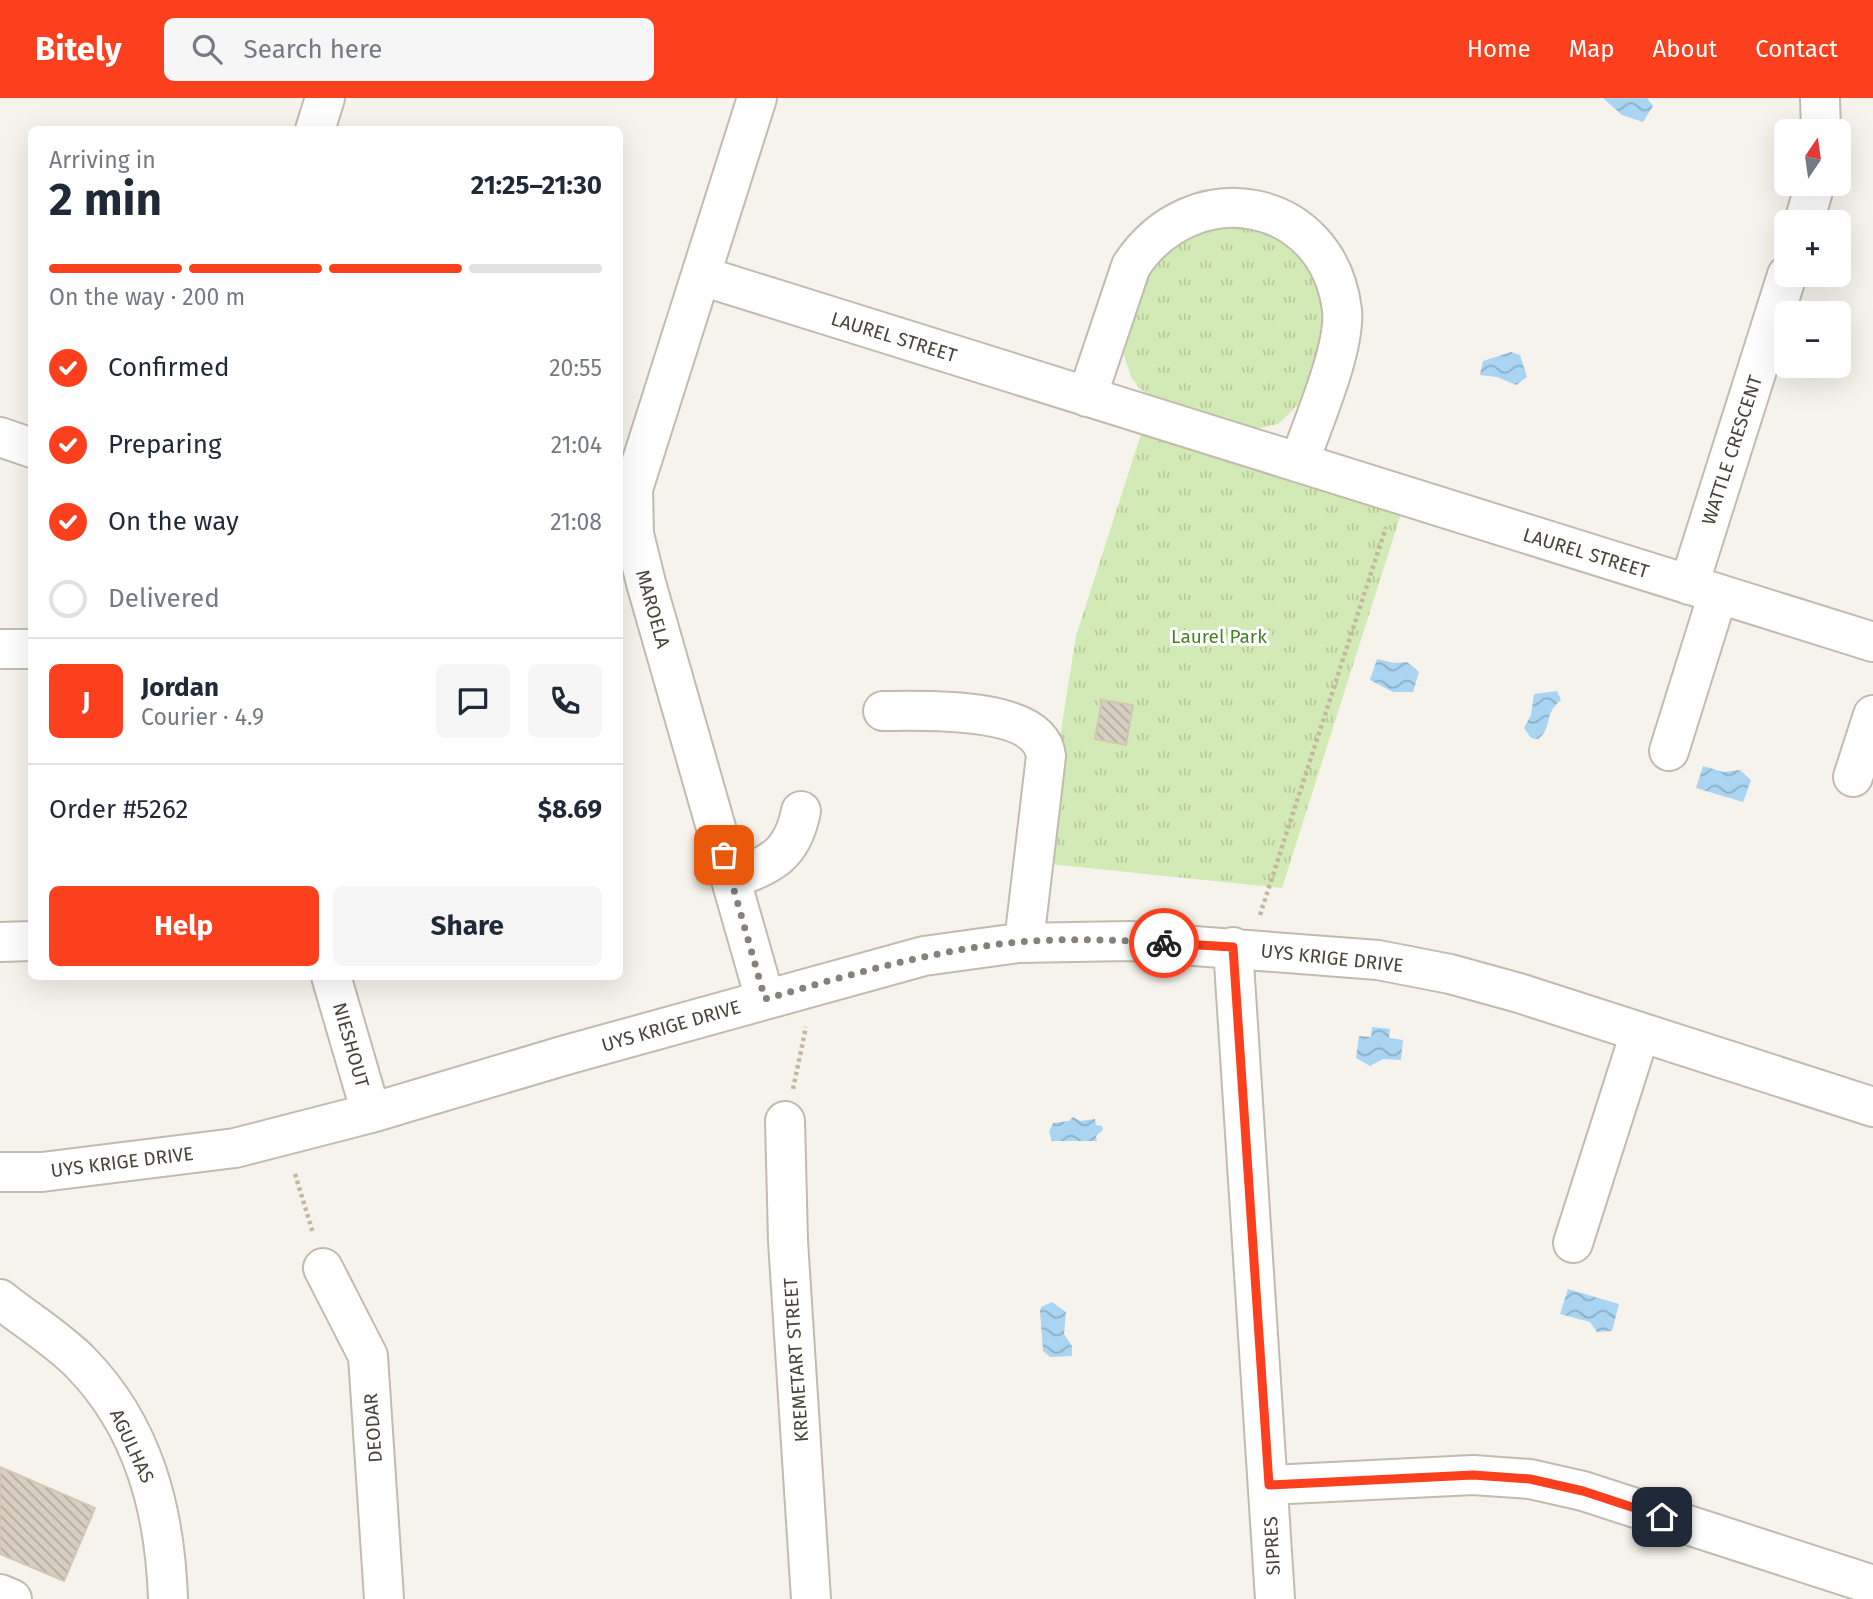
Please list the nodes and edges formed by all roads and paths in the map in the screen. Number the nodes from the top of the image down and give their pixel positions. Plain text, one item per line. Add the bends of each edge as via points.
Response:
1 (325, 98) edge
2 (757, 98) edge
3 (1820, 98) edge
4 (1821, 119) edge
5 (316, 126) edge
6 (702, 276) junction
7 (1784, 287) edge
8 (1087, 397) junction
9 (0, 437) edge
10 (28, 447) edge
11 (1299, 463) junction
12 (1397, 493) junction
13 (1704, 589) junction
14 (1873, 642) edge
15 (0, 649) edge
16 (28, 649) edge
17 (883, 711) dead end
18 (1873, 715) edge
19 (1669, 751) dead end
20 (1853, 777) dead end
21 (801, 811) dead end
22 (732, 879) junction
23 (28, 941) edge
24 (0, 942) edge
25 (1024, 942) junction
26 (1233, 947) junction
27 (332, 980) edge
28 (765, 999) junction
29 (1640, 1033) junction
30 (1873, 1107) edge
31 (371, 1113) junction
32 (785, 1121) joint
33 (0, 1172) edge
34 (295, 1174) dead end
35 (1573, 1243) dead end
36 (323, 1268) joint
37 (0, 1298) edge
38 (1269, 1485) junction
39 (1873, 1586) edge
40 (0, 1594) edge
41 (12, 1599) edge
42 (168, 1599) edge
43 (384, 1599) edge
44 (811, 1599) edge
45 (1275, 1599) edge

1 - 5 street
2 - 6 street, MAROELA
3 - 4 street
6 - 8 street, LAUREL STREET
6 - 22 street, MAROELA via 633,489 632,512 646,583
7 - 13 street, WATTLE CRESCENT
8 - 11 street, LAUREL STREET
8 - 11 street via 1131,266 1144,247 1180,219 1200,211 1223,207 1267,213 1288,223 1320,253 1336,282 1342,314 1341,337
9 - 10 street
11 - 12 street, LAUREL STREET
12 - 13 street, LAUREL STREET
12 - 26 path via 1260,914
13 - 14 street, LAUREL STREET
13 - 19 street, WATTLE CRESCENT
15 - 16 street
17 - 25 street via 969,713 1024,727 1045,744
18 - 20 street
21 - 22 street via 795,833 779,858
22 - 28 street, MAROELA
23 - 24 street
25 - 26 street, UYS KRIGE DRIVE via 1129,941
25 - 28 street, UYS KRIGE DRIVE via 924,956
26 - 29 street, UYS KRIGE DRIVE via 1354,957 1450,974
26 - 38 street, SIPRES
27 - 31 street, NIESHOUT
28 - 31 street, UYS KRIGE DRIVE
28 - 32 path via 808,1028
29 - 30 street, UYS KRIGE DRIVE
29 - 35 street
31 - 33 street, UYS KRIGE DRIVE via 235,1148 42,1172
32 - 44 street, KREMETART STREET via 788,1241
34 - 36 path
36 - 43 street, DEODAR via 368,1356
37 - 42 street, AGULHAS via 82,1364 125,1423 160,1508
38 - 39 street via 1473,1475 1530,1479 1583,1491
38 - 45 street, SIPRES
40 - 41 street

